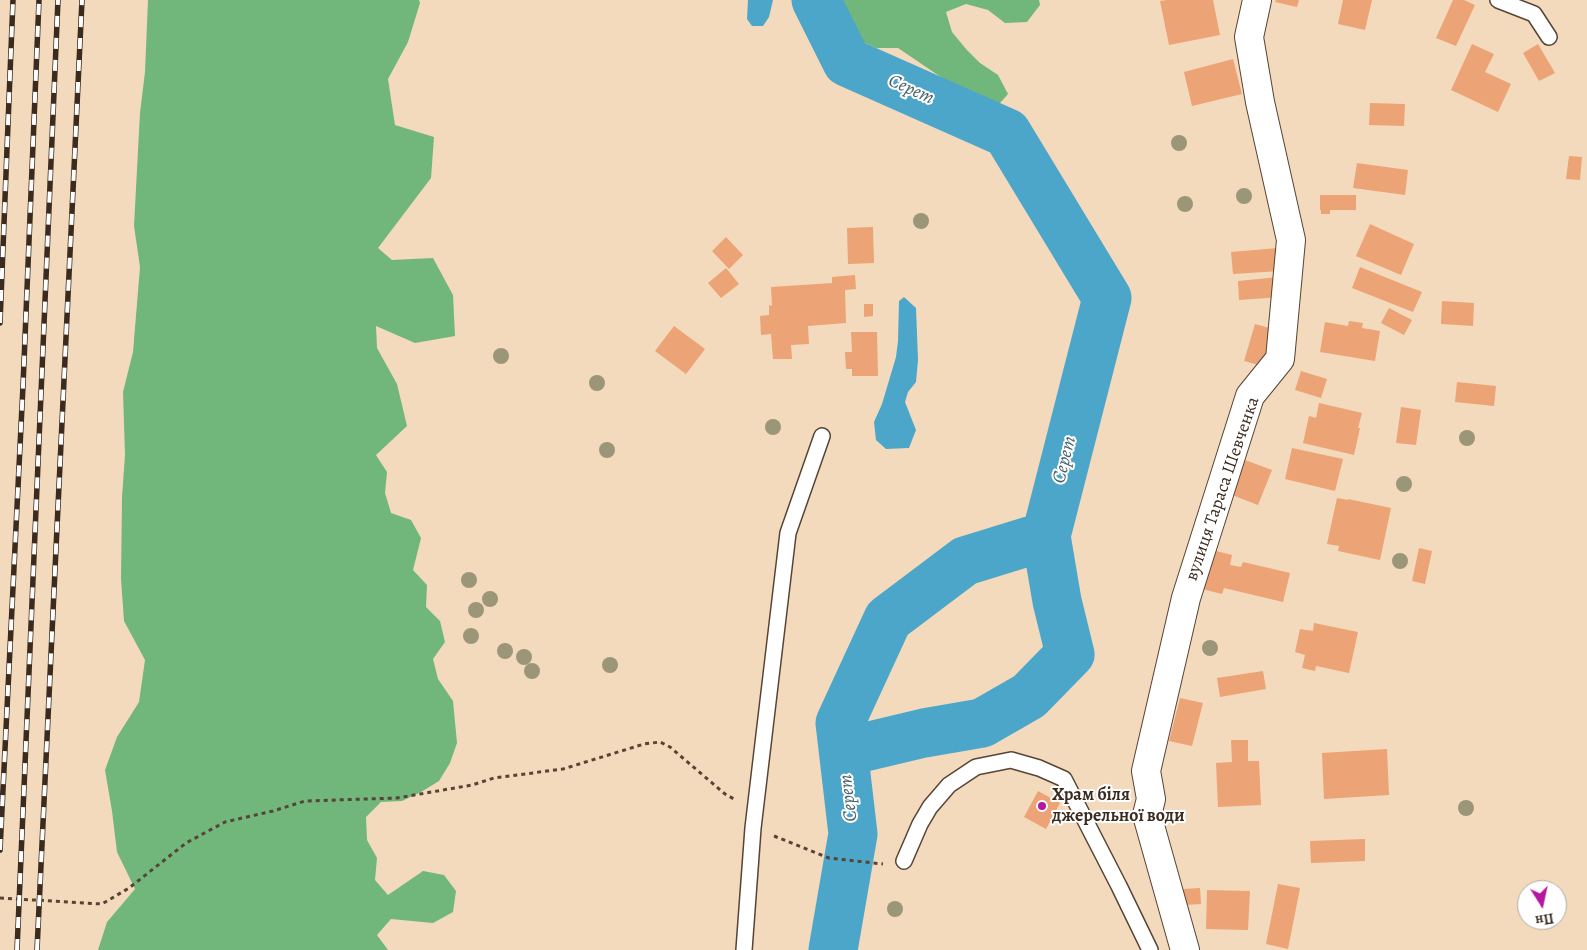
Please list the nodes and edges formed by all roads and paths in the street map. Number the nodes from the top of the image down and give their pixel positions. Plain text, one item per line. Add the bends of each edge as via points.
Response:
1 (1256, 0) edge
2 (1498, 0) edge
3 (1549, 37) dead end
4 (822, 436) dead end
5 (753, 828) junction
6 (904, 861) dead end
7 (883, 864) dead end
8 (0, 898) edge
9 (744, 950) edge
10 (1150, 950) edge
11 (1184, 950) edge

1 - 11 street, вулиця Тараса Шевченка via 1248,37 1291,240 1280,359 1250,396 1186,598 1146,771 1151,799 1147,815
2 - 3 lane via 1534,14
4 - 5 lane via 788,533
5 - 7 path via 829,858
5 - 8 path via 744,804 725,794 670,746 660,742 563,769 494,778 397,798 305,801 225,822 186,843 129,888 102,904
5 - 9 lane
6 - 10 lane via 930,807 949,785 976,767 1011,760 1039,768 1064,779

